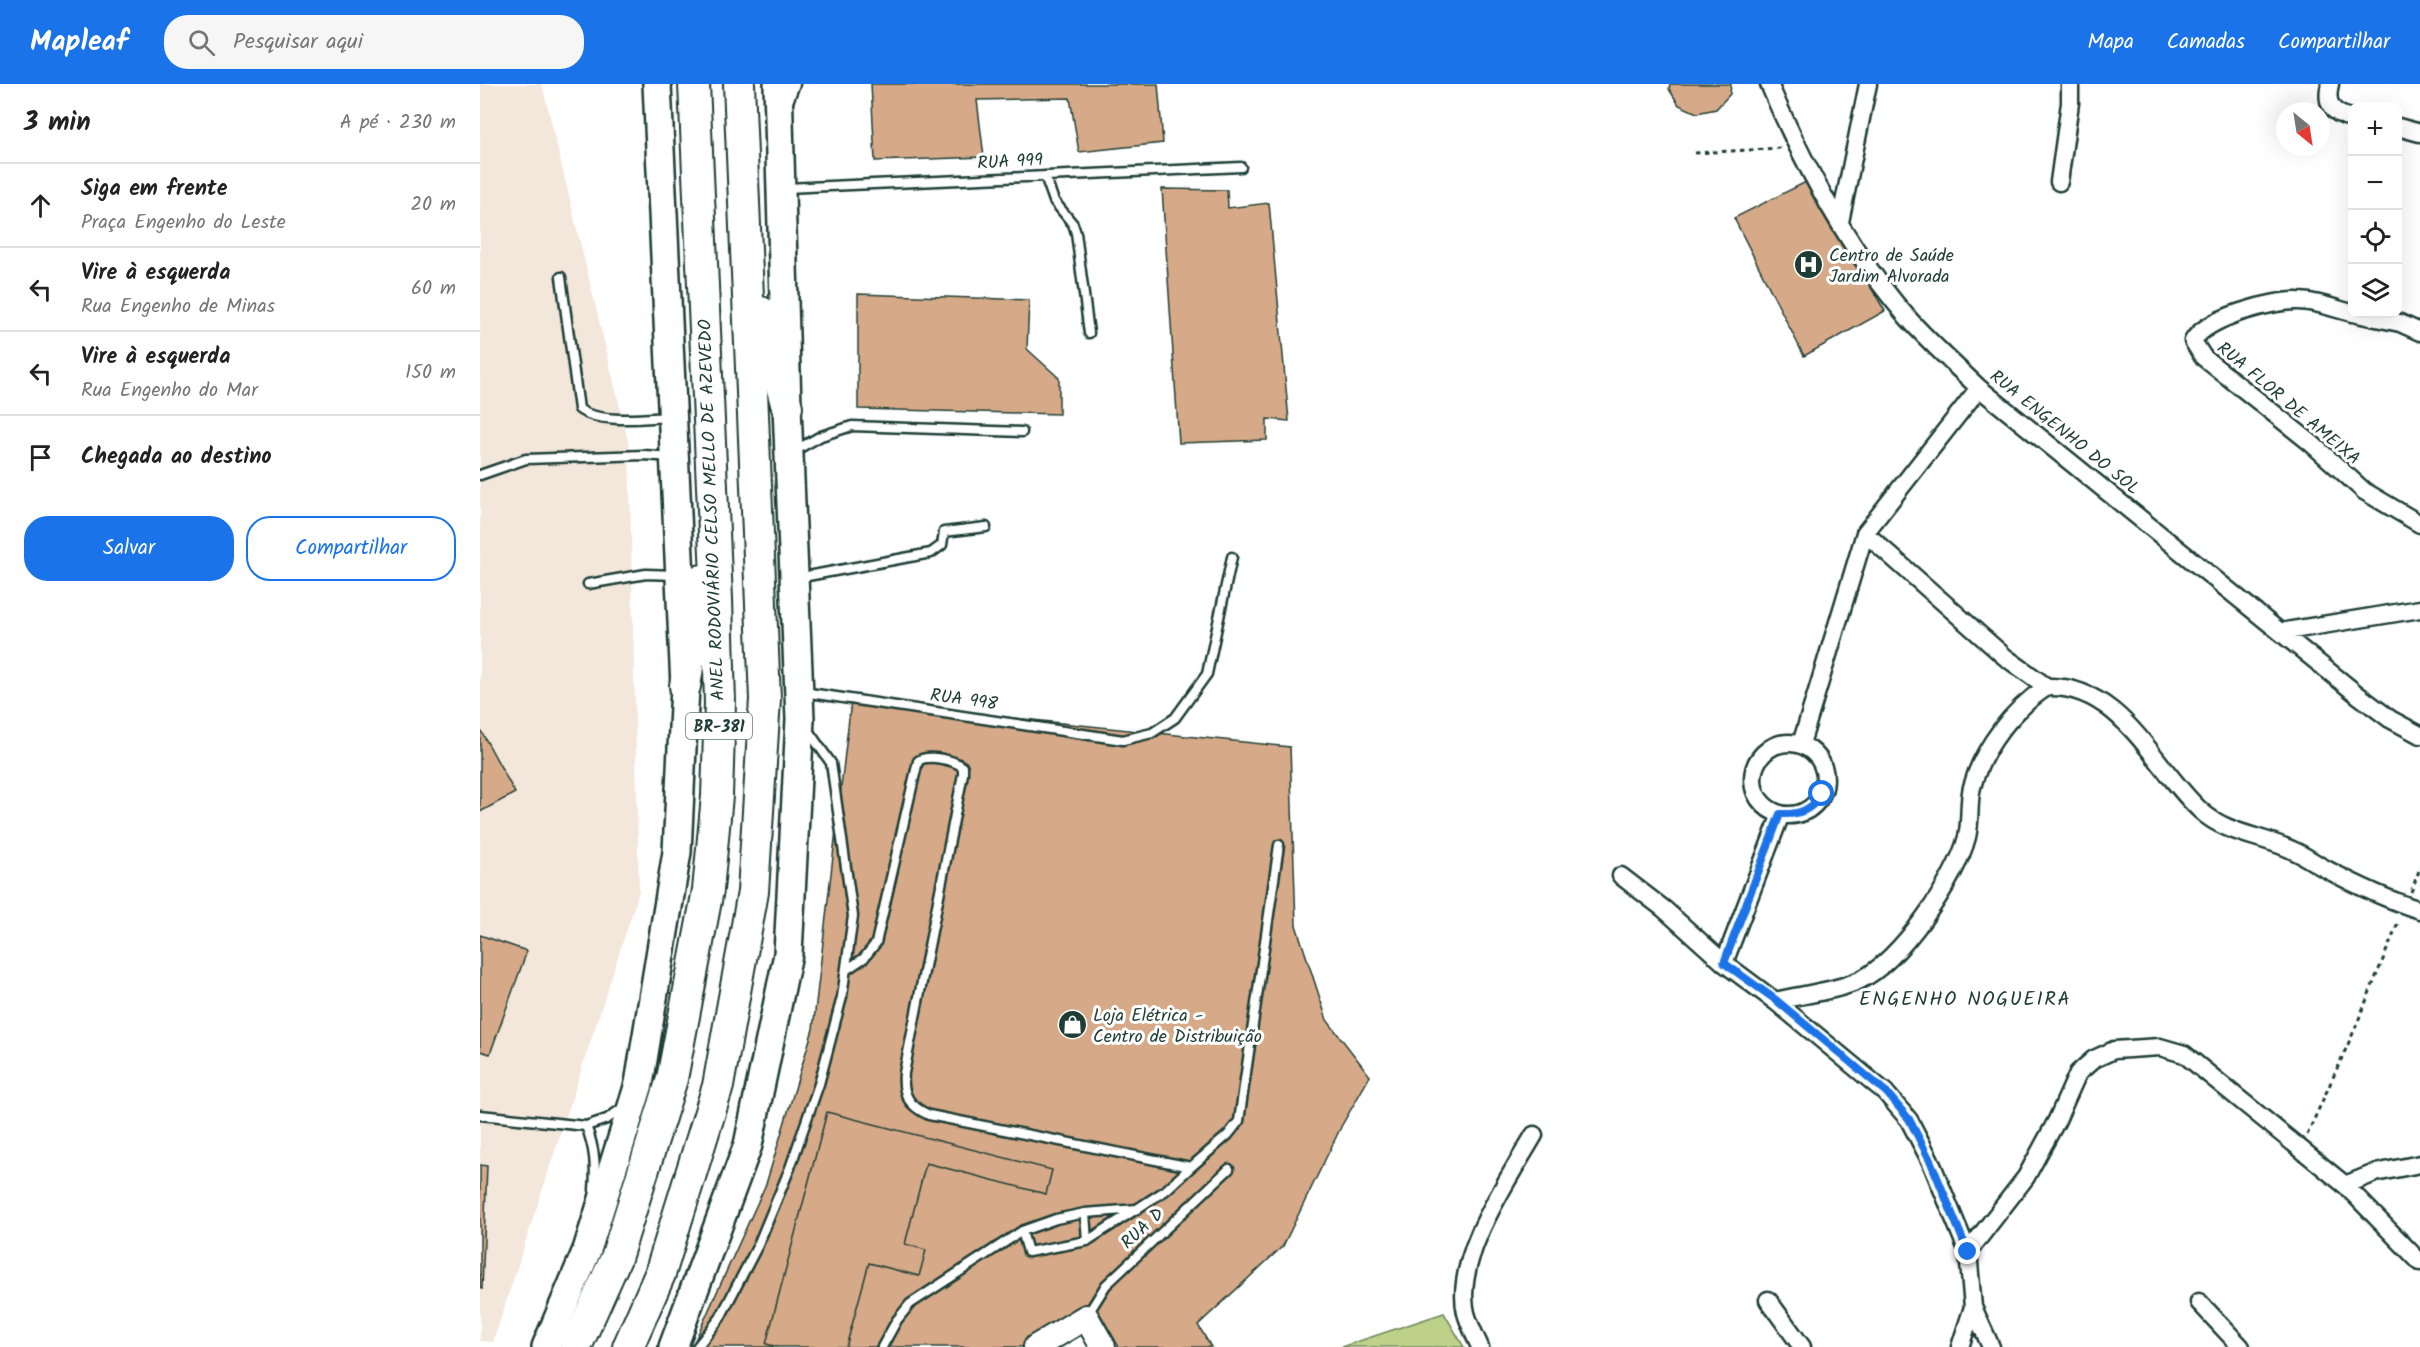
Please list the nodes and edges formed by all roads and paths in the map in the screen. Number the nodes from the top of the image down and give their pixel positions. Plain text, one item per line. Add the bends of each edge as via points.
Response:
1 (657, 84) edge
2 (694, 84) edge
3 (739, 84) edge
4 (778, 84) edge
5 (795, 84) edge
6 (1769, 84) edge
7 (1868, 84) edge
8 (2070, 84) edge
9 (2330, 84) edge
10 (2348, 117) edge
11 (781, 119) junction
12 (2402, 128) edge
13 (2420, 133) edge
14 (1796, 147) junction
15 (1695, 153) dead end
16 (1241, 166) dead end
17 (1045, 176) junction
18 (2058, 182) dead end
19 (781, 188) junction
20 (1840, 222) junction
21 (746, 261) junction
22 (561, 277) dead end
23 (2348, 311) edge
24 (2376, 318) edge
25 (2420, 332) edge
26 (1089, 333) dead end
27 (1979, 388) junction
28 (787, 407) junction
29 (673, 417) junction
30 (1022, 432) dead end
31 (789, 454) junction
32 (675, 458) junction
33 (480, 475) edge
34 (711, 497) junction
35 (2420, 524) edge
36 (986, 527) dead end
37 (1865, 533) junction
38 (1232, 557) dead end
39 (679, 575) junction
40 (794, 579) junction
41 (588, 584) dead end
42 (2420, 609) edge
43 (2280, 632) junction
44 (685, 686) junction
45 (2047, 687) junction
46 (799, 691) junction
47 (800, 719) junction
48 (2420, 735) edge
49 (1801, 744) junction
50 (1780, 814) junction
51 (1280, 845) dead end
52 (2420, 868) edge
53 (1621, 876) dead end
54 (2413, 908) edge
55 (1724, 963) junction
56 (846, 970) junction
57 (1776, 1000) junction
58 (639, 1084) junction
59 (480, 1114) edge
60 (586, 1126) junction
61 (1534, 1135) dead end
62 (2301, 1149) junction
63 (2420, 1164) edge
64 (1191, 1167) junction
65 (1229, 1169) dead end
66 (2345, 1185) junction
67 (591, 1202) dead end
68 (1139, 1209) junction
69 (1085, 1213) junction
70 (585, 1224) dead end
71 (1022, 1231) junction
72 (1087, 1241) junction
73 (1968, 1252) junction
74 (2420, 1262) edge
75 (1768, 1300) dead end
76 (2199, 1302) dead end
77 (1973, 1307) junction
78 (1086, 1317) junction
79 (559, 1340) edge
80 (628, 1347) edge
81 (673, 1347) edge
82 (697, 1347) edge
83 (882, 1347) edge
84 (1036, 1347) edge
85 (1103, 1347) edge
86 (1480, 1347) edge
87 (1802, 1347) edge
88 (1960, 1347) edge
89 (1991, 1347) edge
90 (2241, 1347) edge

1 - 29 main road, ANEL RODOVIÁRIO CELSO MELLO DE AZEVEDO
2 - 34 highway, ANEL RODOVIÁRIO CELSO MELLO DE AZEVEDO / BR-381
3 - 21 highway, BR-381
4 - 11 main road
5 - 11 lane
6 - 14 street, RUA ENGENHO DO SOL
7 - 20 street
8 - 18 street
9 - 10 street via 2328,103 2341,116
11 - 19 main road
12 - 13 street
14 - 15 path
14 - 20 street, RUA ENGENHO DO SOL
16 - 17 lane, RUA 999
17 - 19 lane, RUA 999
17 - 26 lane via 1054,201 1076,233
19 - 28 main road
20 - 27 street, RUA ENGENHO DO SOL via 1907,318
21 - 28 highway
21 - 80 highway, BR-381 via 765,699 753,892 718,1086 660,1274
22 - 29 lane via 579,409 588,416
23 - 35 street, RUA FLOR DE AMEIXA via 2300,300 2257,307 2198,332 2193,341 2203,357 2364,491
24 - 25 street
27 - 37 street
27 - 43 street, RUA ENGENHO DO SOL
28 - 31 main road
29 - 32 main road, ANEL RODOVIÁRIO CELSO MELLO DE AZEVEDO
30 - 31 lane via 852,426 821,436
31 - 40 main road
32 - 33 lane via 644,455 526,459
32 - 39 main road, ANEL RODOVIÁRIO CELSO MELLO DE AZEVEDO
34 - 44 highway via 701,597
34 - 79 highway, ANEL RODOVIÁRIO CELSO MELLO DE AZEVEDO / BR-381 via 720,703 708,890 672,1079 616,1258
36 - 40 lane via 944,532 942,545 931,553
37 - 45 street via 2005,657
37 - 49 street
38 - 46 lane, RUA 998 via 1208,674 1175,718 1152,733 1123,740
39 - 41 lane via 646,574
39 - 44 main road, ANEL RODOVIÁRIO CELSO MELLO DE AZEVEDO
40 - 46 main road
42 - 43 street
43 - 48 street, RUA ENGENHO DO SOL via 2390,720
44 - 58 main road, ANEL RODOVIÁRIO CELSO MELLO DE AZEVEDO via 677,852
45 - 54 street via 2083,692 2118,715 2202,812 2237,832 2296,851 2324,868
45 - 57 street via 2026,701 1988,750 1972,788 1967,838 1942,888 1902,947 1882,967 1858,981
46 - 47 main road
47 - 56 lane via 831,763 853,916
47 - 81 main road via 788,954 748,1145
49 - 50 street via 1819,758 1826,782 1822,794 1806,811
49 - 50 street via 1776,745 1762,754 1755,765 1752,777 1760,801
50 - 55 street
51 - 64 lane via 1239,1121
52 - 54 path
53 - 55 street
54 - 62 path
55 - 57 street
56 - 64 lane via 864,958 876,943 918,761 927,758 957,763 963,767 963,774 904,1073 906,1096 914,1108 929,1115
56 - 82 lane via 819,1084 790,1168 758,1245 720,1318
57 - 73 street via 1886,1092 1909,1119
58 - 60 lane via 628,1104 607,1119
58 - 79 main road, ANEL RODOVIÁRIO CELSO MELLO DE AZEVEDO
59 - 60 lane
60 - 67 lane via 594,1145 596,1166
61 - 86 street via 1467,1266 1466,1311
62 - 66 street
62 - 73 street via 2184,1054 2160,1047 2114,1050 2094,1059 2078,1073 2025,1177
63 - 66 street via 2375,1173
64 - 68 lane
65 - 78 lane, RUA D via 1106,1285
66 - 74 street
68 - 69 lane
68 - 72 lane
69 - 71 lane
69 - 72 lane
70 - 79 lane
71 - 72 lane via 1028,1252
71 - 83 lane via 910,1304
73 - 77 street
75 - 87 street
76 - 90 street
77 - 88 street
77 - 89 street
78 - 84 street
78 - 85 street

